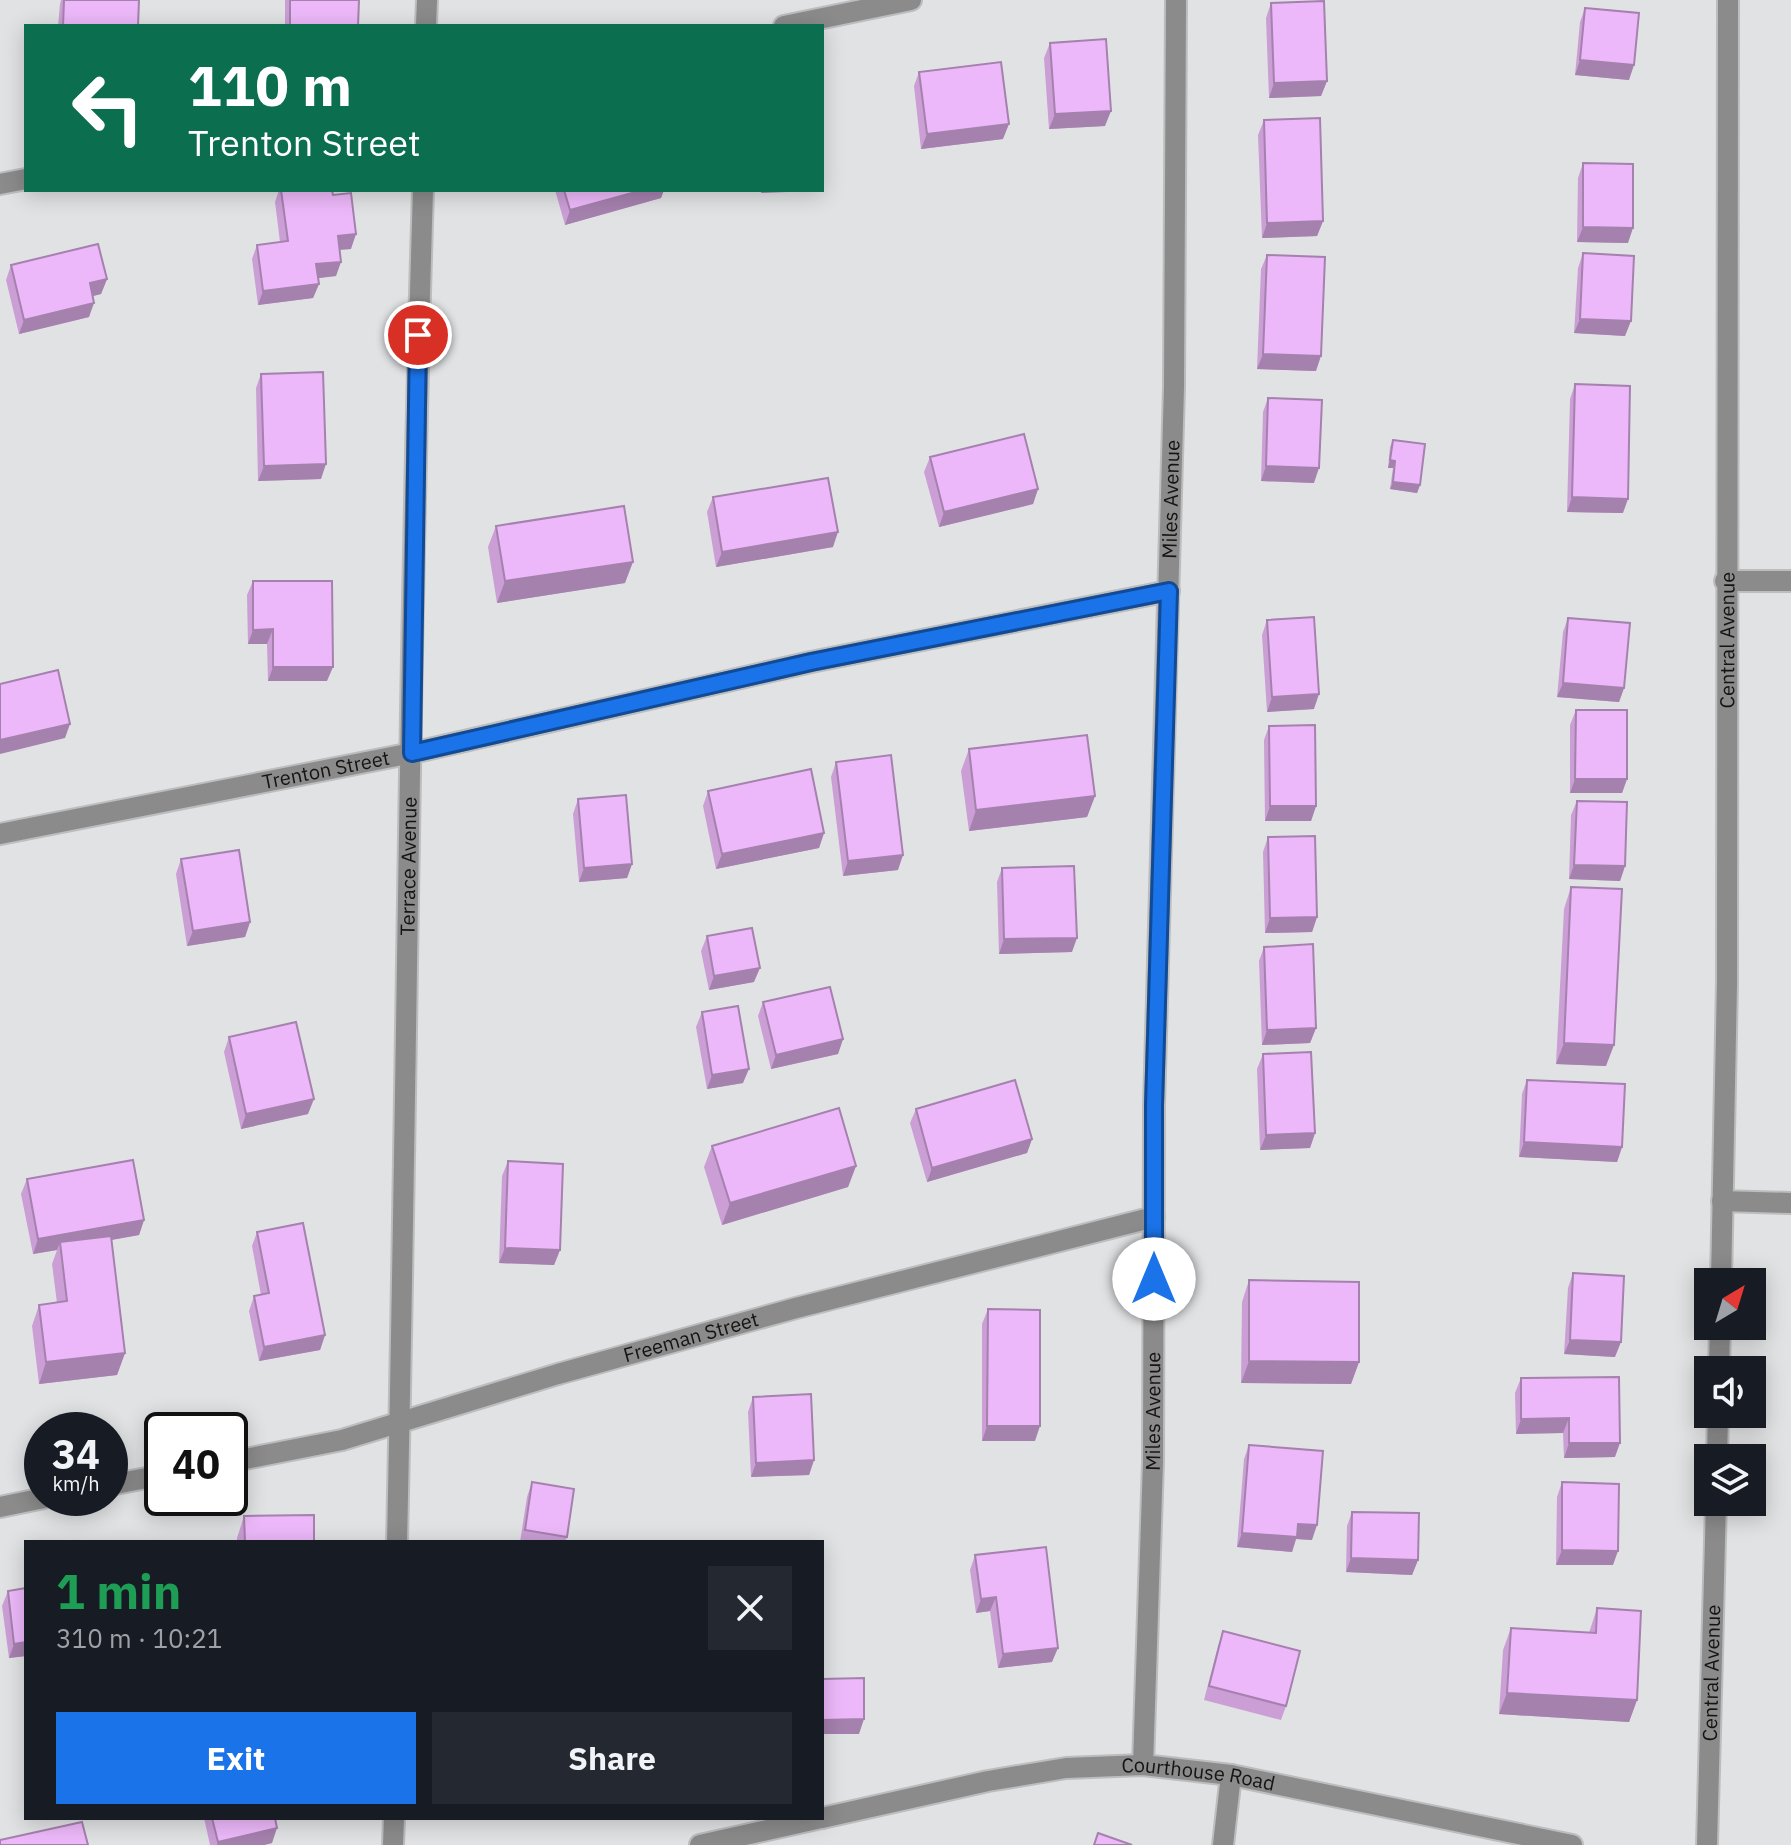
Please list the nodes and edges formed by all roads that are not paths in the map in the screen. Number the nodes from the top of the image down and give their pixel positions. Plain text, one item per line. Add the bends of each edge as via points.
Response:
1 (427, 0) edge
2 (911, 0) edge
3 (1176, 0) edge
4 (1728, 0) edge
5 (426, 24) edge
6 (794, 24) edge
7 (24, 179) edge
8 (0, 184) edge
9 (423, 192) edge
10 (1725, 581) junction
11 (1791, 581) edge
12 (1169, 591) junction
13 (412, 753) junction
14 (0, 834) edge
15 (1722, 1201) junction
16 (1791, 1203) edge
17 (1154, 1217) junction
18 (1721, 1268) edge
19 (400, 1424) junction
20 (248, 1458) edge
21 (24, 1502) edge
22 (0, 1507) edge
23 (1716, 1516) edge
24 (397, 1540) edge
25 (1143, 1765) junction
26 (1231, 1775) junction
27 (824, 1818) edge
28 (394, 1820) edge
29 (813, 1820) edge
30 (393, 1845) edge
31 (700, 1845) edge
32 (1223, 1845) edge
33 (1572, 1845) edge
34 (1707, 1845) edge

1 - 5 street
2 - 6 street
3 - 12 street, Miles Avenue
4 - 10 street, Central Avenue
7 - 8 street
9 - 13 street, Terrace Avenue
10 - 11 street
10 - 15 street, Central Avenue
12 - 13 street, Trenton Street via 811,662
12 - 17 street, Miles Avenue
13 - 14 street, Trenton Street
13 - 19 street, Terrace Avenue
15 - 16 street
15 - 18 street, Central Avenue
17 - 19 street, Freeman Street via 796,1308
17 - 25 street, Miles Avenue
19 - 20 street, Freeman Street
19 - 24 street, Terrace Avenue
21 - 22 street
23 - 34 street, Central Avenue
25 - 26 street, Courthouse Road
25 - 27 street, Courthouse Road via 1066,1768
26 - 32 street
26 - 33 street, Courthouse Road
28 - 30 street
29 - 31 street, Courthouse Road

